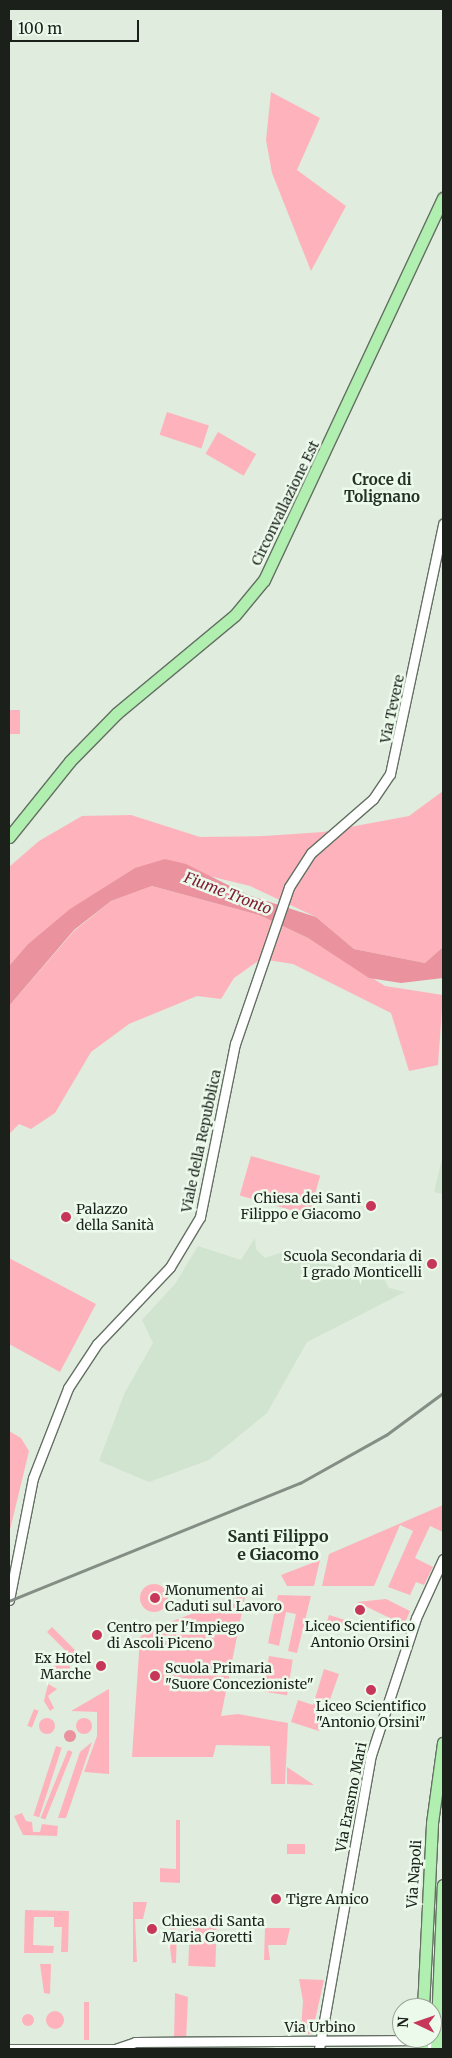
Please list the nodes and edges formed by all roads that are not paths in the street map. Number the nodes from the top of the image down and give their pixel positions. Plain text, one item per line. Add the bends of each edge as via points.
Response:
1 (443, 198) edge
2 (443, 524) edge
3 (9, 837) edge
4 (301, 865) joint
5 (443, 1559) edge
6 (9, 1600) edge
7 (443, 1743) edge
8 (443, 1885) edge
9 (423, 1998) edge
10 (437, 1998) edge
11 (392, 2043) edge
12 (320, 2045) edge
13 (9, 2049) edge
14 (115, 2049) edge

1 - 3 main road, Circonvallazione Est via 388,322 264,580 235,615 117,712 70,761
2 - 4 street, Via Tevere via 390,774 373,799
4 - 6 street, Viale della Repubblica via 283,902 234,1053 200,1218 170,1267 97,1344 68,1388 33,1478
5 - 12 street, Via Erasmo Mari via 419,1611 371,1755
7 - 9 main road, Via Napoli via 432,1823
8 - 10 main road
11 - 12 street, Via Urbino
12 - 14 street, Via Urbino via 131,2042
13 - 14 street, Via Urbino

